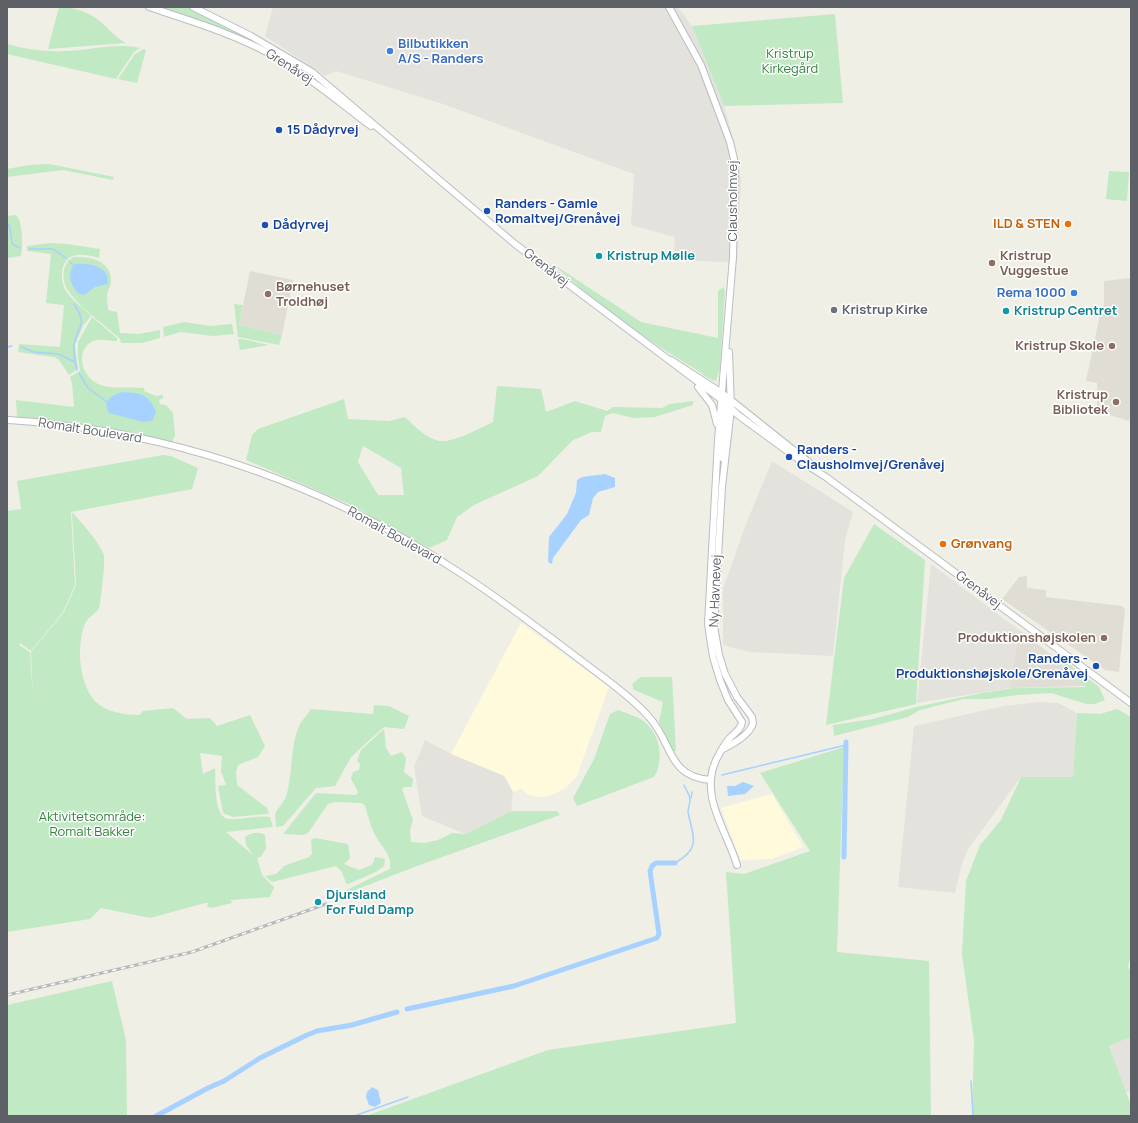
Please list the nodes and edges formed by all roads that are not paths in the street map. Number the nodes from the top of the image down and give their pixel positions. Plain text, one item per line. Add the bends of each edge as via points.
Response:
1 (148, 7) edge
2 (193, 7) edge
3 (669, 7) edge
4 (413, 157) junction
5 (727, 336) junction
6 (646, 344) junction
7 (674, 366) junction
8 (722, 393) junction
9 (730, 399) junction
10 (723, 402) junction
11 (730, 409) junction
12 (7, 420) edge
13 (718, 434) junction
14 (724, 474) junction
15 (826, 477) junction
16 (1131, 703) edge
17 (723, 749) junction
18 (711, 780) junction
19 (737, 865) dead end

1 - 4 street, Grenåvej via 222,32 274,56
2 - 4 street, Grenåvej via 251,36 312,72
3 - 5 street, Clausholmvej via 701,65 730,142 734,160 735,204
4 - 6 street, Grenåvej via 515,244
5 - 8 street, Clausholmvej
5 - 9 street, Clausholmvej
6 - 7 street, Grenåvej
6 - 8 street, Grenåvej
7 - 10 street, Grenåvej
7 - 13 street via 708,398 716,419
8 - 9 street, Grenåvej
8 - 10 street, Clausholmvej
9 - 11 street, Clausholmvej
9 - 15 street, Grenåvej
10 - 11 street, Grenåvej
10 - 13 street, Ny Havnevej
10 - 14 street
11 - 14 street, Ny Havnevej
11 - 15 street, Grenåvej
12 - 18 street, Romalt Boulevard via 112,432 220,459 295,487 379,526 471,580 603,677 650,717 679,768 696,778
13 - 17 street, Ny Havnevej via 708,624 713,658 720,680 728,700 742,722 739,730 727,740
14 - 17 street, Ny Havnevej via 718,530 714,626 725,674 737,697 752,717 753,723 749,732
15 - 16 street, Grenåvej
17 - 18 street, Ny Havnevej via 714,766
18 - 19 street, Ny Havnevej via 715,812

